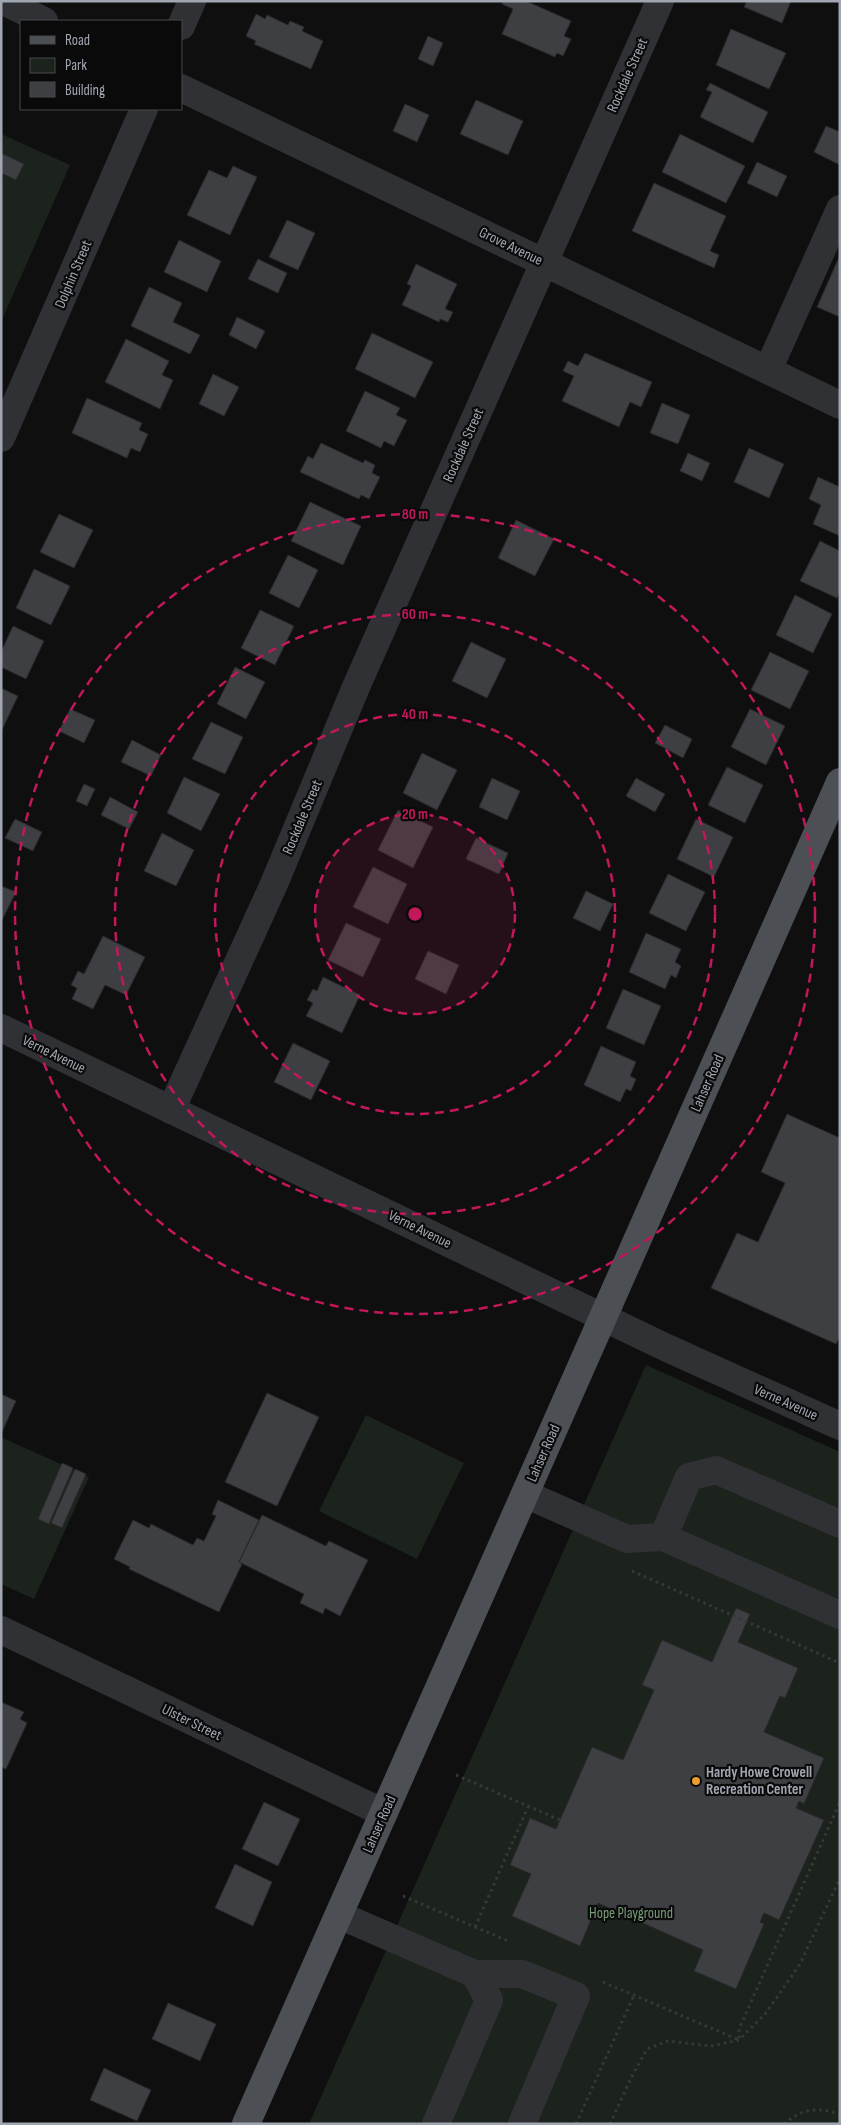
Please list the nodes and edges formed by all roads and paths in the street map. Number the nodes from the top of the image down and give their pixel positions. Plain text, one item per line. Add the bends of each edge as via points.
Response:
1 (3, 1) edge
2 (192, 1) edge
3 (660, 1) edge
4 (42, 20) edge
5 (182, 24) edge
6 (182, 88) edge
7 (144, 110) edge
8 (840, 210) edge
9 (544, 262) junction
10 (768, 370) junction
11 (840, 404) edge
12 (1, 438) edge
13 (840, 782) edge
14 (1, 1028) edge
15 (172, 1110) junction
16 (603, 1316) junction
17 (840, 1426) edge
18 (525, 1494) junction
19 (840, 1524) edge
20 (663, 1537) junction
21 (623, 1568) dead end
22 (840, 1615) edge
23 (1, 1630) edge
24 (840, 1663) edge
25 (456, 1775) dead end
26 (840, 1802) edge
27 (528, 1807) junction
28 (384, 1814) junction
29 (560, 1820) dead end
30 (840, 1878) edge
31 (339, 1915) junction
32 (475, 1927) dead end
33 (475, 1974) junction
34 (634, 1995) dead end
35 (738, 2040) junction
36 (840, 2114) edge
37 (246, 2124) edge
38 (436, 2124) edge
39 (522, 2124) edge
40 (576, 2124) edge
41 (610, 2124) edge
42 (784, 2124) edge

1 - 4 street
2 - 5 street
3 - 9 street, Rockdale Street
6 - 9 street, Grove Avenue
7 - 12 street, Dolphin Street
8 - 10 street
9 - 10 street, Grove Avenue
9 - 15 street, Rockdale Street via 356,687 274,884
10 - 11 street, Grove Avenue
13 - 16 main road, Lahser Road
14 - 15 street, Verne Avenue
15 - 16 street, Verne Avenue
16 - 17 street, Verne Avenue
16 - 18 main road, Lahser Road
18 - 20 street via 627,1539
18 - 28 main road, Lahser Road
19 - 20 street via 716,1470 689,1476
20 - 22 street
21 - 24 path
23 - 28 street, Ulster Street
25 - 27 path
26 - 35 path via 739,2029
27 - 29 path
27 - 32 path
28 - 31 main road, Lahser Road
30 - 35 path via 800,1964 766,2013
31 - 33 street
31 - 37 main road, Lahser Road
33 - 38 street via 489,2000
33 - 39 street via 522,1974 576,1996
34 - 40 path
35 - 41 path via 711,2046 668,2041 647,2049
36 - 42 path via 821,2108 798,2114

